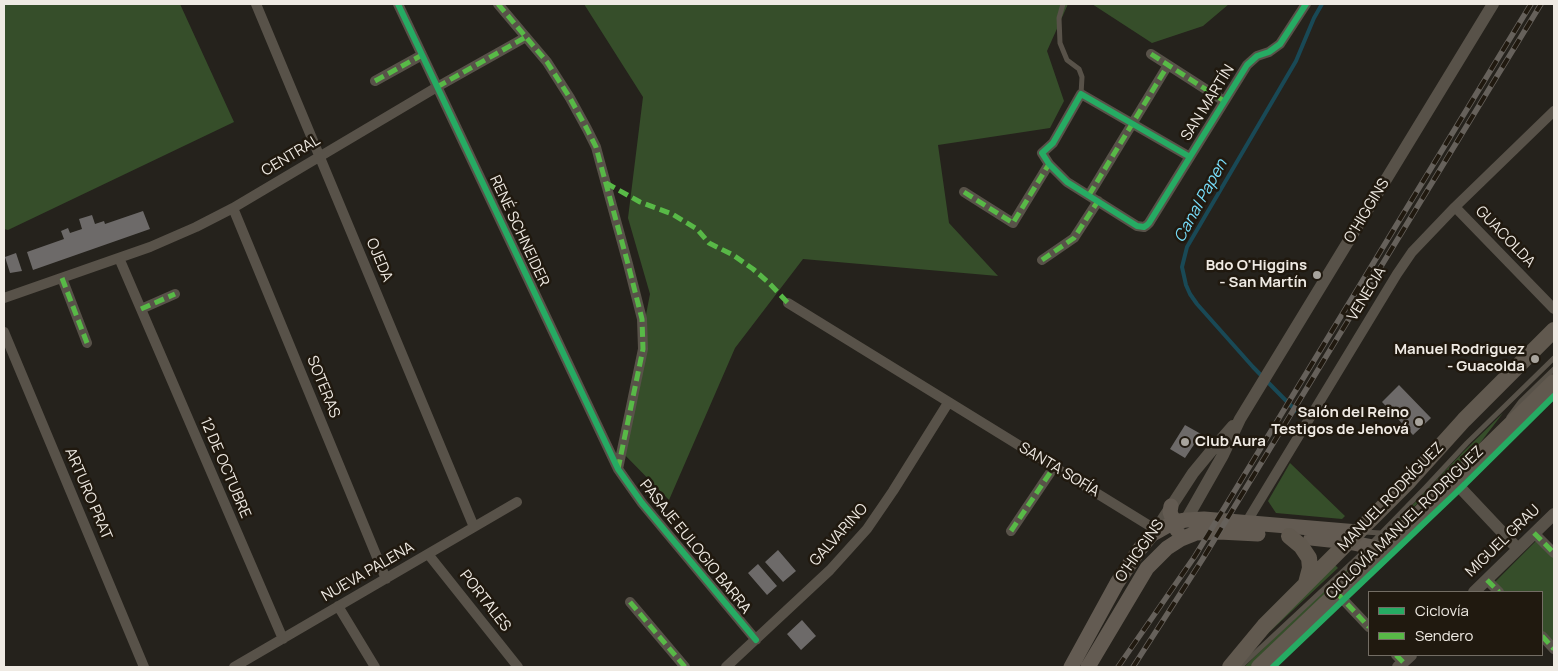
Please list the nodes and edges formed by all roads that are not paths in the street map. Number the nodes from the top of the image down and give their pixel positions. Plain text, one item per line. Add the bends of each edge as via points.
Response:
1 (256, 4) edge
2 (398, 4) edge
3 (498, 4) edge
4 (1063, 4) edge
5 (1306, 4) edge
6 (1493, 4) edge
7 (526, 37) junction
8 (1151, 54) dead end
9 (422, 55) junction
10 (1168, 65) junction
11 (375, 82) dead end
12 (437, 87) junction
13 (1081, 94) junction
14 (1224, 101) junction
15 (1554, 111) edge
16 (1132, 124) junction
17 (320, 156) junction
18 (1190, 157) junction
19 (1049, 164) junction
20 (964, 192) dead end
21 (1088, 195) junction
22 (1098, 201) junction
23 (1455, 207) junction
24 (233, 208) junction
25 (119, 258) junction
26 (1042, 260) dead end
27 (62, 278) junction
28 (175, 294) dead end
29 (4, 298) edge
30 (788, 303) dead end
31 (1554, 308) edge
32 (141, 309) junction
33 (1554, 330) edge
34 (4, 332) edge
35 (87, 343) dead end
36 (1554, 358) edge
37 (1554, 369) edge
38 (1554, 382) edge
39 (948, 403) junction
40 (1240, 419) junction
41 (1499, 435) junction
42 (1054, 467) junction
43 (618, 469) junction
44 (1453, 480) junction
45 (517, 502) dead end
46 (1171, 506) junction
47 (1554, 514) edge
48 (1180, 521) junction
49 (1246, 523) junction
50 (474, 527) junction
51 (1011, 531) dead end
52 (1158, 531) junction
53 (1534, 533) junction
54 (1289, 536) junction
55 (1353, 537) junction
56 (1181, 539) junction
57 (1377, 543) junction
58 (1518, 549) junction
59 (1554, 553) edge
60 (428, 554) junction
61 (386, 579) junction
62 (1487, 580) junction
63 (1306, 583) junction
64 (1475, 591) edge
65 (1498, 591) edge
66 (1337, 593) junction
67 (630, 602) dead end
68 (338, 606) junction
69 (1368, 625) edge
70 (1543, 637) edge
71 (283, 639) junction
72 (756, 640) junction
73 (1554, 649) edge
74 (144, 667) edge
75 (234, 667) edge
76 (375, 667) edge
77 (518, 667) edge
78 (685, 667) edge
79 (726, 667) edge
80 (1071, 667) edge
81 (1088, 667) edge
82 (1230, 667) edge
83 (1240, 667) edge
84 (1259, 667) edge

1 - 17 street, OJEDA
2 - 9 street, RENÉ SCHNEIDER
3 - 7 street
4 - 13 lane via 1059,18 1060,43 1067,60 1079,69
5 - 14 street, SAN MARTÍN via 1284,40 1276,48 1251,60
6 - 40 street, O'HIGGINS
7 - 12 street, CENTRAL
7 - 43 street via 559,80 596,147 642,320 642,359
8 - 10 street
9 - 11 street
9 - 12 street, RENÉ SCHNEIDER
10 - 14 street
10 - 16 street
12 - 17 street, CENTRAL
12 - 43 street, RENÉ SCHNEIDER
13 - 16 street
13 - 19 street via 1053,143 1042,154
14 - 18 street, SAN MARTÍN
15 - 23 street, VENECIA
16 - 18 street
16 - 21 street
17 - 24 street, CENTRAL
17 - 50 street, OJEDA
18 - 22 street, SAN MARTÍN via 1144,227 1137,226
19 - 20 street via 1013,223
19 - 21 street via 1067,182
21 - 22 street
22 - 26 street via 1074,238
23 - 31 street, GUACOLDA
23 - 49 street, VENECIA via 1405,261
24 - 25 street, CENTRAL via 176,237
24 - 61 street, SOTERAS
25 - 27 street, CENTRAL
25 - 32 street, 12 DE OCTUBRE
27 - 29 street, CENTRAL
27 - 35 street
28 - 32 street
30 - 39 street, SANTA SOFÍA
32 - 71 street, 12 DE OCTUBRE
33 - 55 main road, MANUEL RODRÍGUEZ
34 - 74 street, ARTURO PRAT
36 - 57 lane via 1467,443
37 - 41 lane via 1515,407
38 - 41 main road, MANUEL RODRÍGUEZ
39 - 42 street, SANTA SOFÍA
39 - 72 street, GALVARINO via 867,529 830,570
40 - 46 street, O'HIGGINS via 1212,450
40 - 48 street, O'HIGGINS via 1224,455
41 - 44 main road, MANUEL RODRÍGUEZ
42 - 51 street
42 - 52 street, SANTA SOFÍA
43 - 72 street, PASAJE EULOGIO BARRA via 642,503
44 - 57 main road, MANUEL RODRÍGUEZ
44 - 58 street
45 - 50 street, NUEVA PALENA
46 - 48 main road via 1170,512
46 - 52 street, O'HIGGINS
47 - 53 street, MIGUEL GRAU
48 - 49 main road via 1204,519
48 - 52 main road
48 - 56 main road
49 - 55 main road
50 - 60 street, NUEVA PALENA
52 - 80 main road, O'HIGGINS via 1145,541 1117,583
53 - 58 street, MIGUEL GRAU
53 - 59 street
54 - 55 main road
54 - 56 main road via 1209,532
54 - 63 main road via 1301,546 1308,558 1310,568
55 - 57 main road
55 - 63 main road, MANUEL RODRÍGUEZ
56 - 81 main road, O'HIGGINS via 1147,568
57 - 66 main road, MANUEL RODRÍGUEZ
57 - 83 lane
58 - 62 street, MIGUEL GRAU
60 - 61 street, NUEVA PALENA
60 - 77 street, PORTALES
61 - 68 street, NUEVA PALENA
62 - 64 street, MIGUEL GRAU
62 - 65 street
63 - 82 main road, MANUEL RODRÍGUEZ
66 - 69 street
66 - 84 main road, MANUEL RODRÍGUEZ
67 - 78 street
68 - 71 street, NUEVA PALENA
68 - 76 street
70 - 73 street
71 - 75 street, NUEVA PALENA
72 - 79 street, GALVARINO

